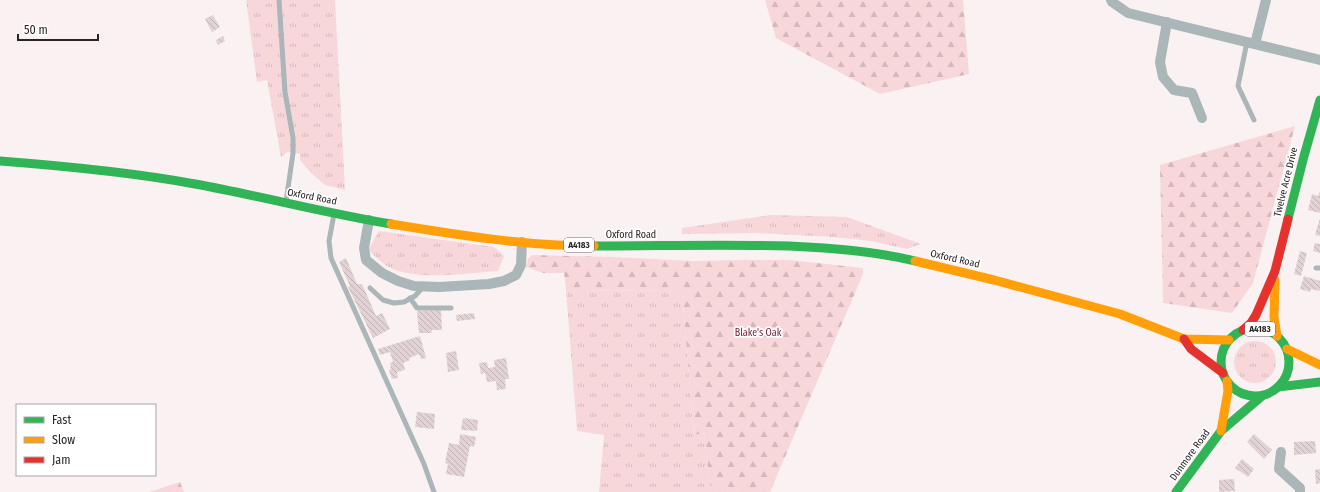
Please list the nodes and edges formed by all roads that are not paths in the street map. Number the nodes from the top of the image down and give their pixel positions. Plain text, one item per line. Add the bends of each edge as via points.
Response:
1 (279, 0) edge
2 (1111, 0) edge
3 (1266, 0) edge
4 (1167, 22) junction
5 (1251, 43) junction
6 (1320, 60) edge
7 (1320, 100) edge
8 (1202, 118) dead end
9 (1254, 120) dead end
10 (0, 161) edge
11 (286, 203) junction
12 (335, 213) junction
13 (369, 220) junction
14 (522, 242) junction
15 (1275, 271) junction
16 (424, 286) junction
17 (370, 288) dead end
18 (410, 298) junction
19 (451, 308) dead end
20 (1243, 330) junction
21 (1277, 336) junction
22 (1184, 339) junction
23 (1229, 340) junction
24 (1286, 349) junction
25 (1320, 366) edge
26 (1225, 377) junction
27 (1320, 382) edge
28 (1278, 387) junction
29 (1262, 396) junction
30 (1221, 431) junction
31 (1281, 452) dead end
32 (434, 492) edge
33 (1176, 492) edge
34 (1300, 492) edge

1 - 11 lane via 285,92 293,138
2 - 4 street via 1128,13
3 - 5 street
4 - 5 street
4 - 8 street via 1160,62 1163,77 1174,90 1192,92
5 - 6 street
5 - 9 lane via 1238,86
7 - 15 main road, Twelve Acre Drive
10 - 11 main road, Oxford Road / A4183 via 72,166 143,175
11 - 12 main road, Oxford Road / A4183
12 - 13 main road, Oxford Road / A4183
12 - 32 lane via 329,241 331,258 424,464
13 - 14 main road, Oxford Road / A4183 via 478,238
13 - 16 street via 364,248 366,260 382,273 398,281
14 - 16 street via 520,265 516,276 489,284
14 - 22 main road, Oxford Road / A4183 via 584,246 796,246 870,252 994,280 1120,314
15 - 20 main road, Twelve Acre Drive via 1256,315
15 - 21 main road, Twelve Acre Drive via 1274,317
16 - 18 lane
17 - 18 lane via 383,300 390,302 404,302
18 - 19 lane via 417,308
20 - 21 main road, A4183 via 1261,329
20 - 23 main road, A4183
21 - 24 main road, A4183
22 - 23 main road, Oxford Road / A4183
22 - 26 main road, Oxford Road / A4183 via 1191,349
23 - 26 main road via 1223,350 1221,361
24 - 25 main road, A4183
24 - 28 main road, A4183 via 1289,362 1286,376
26 - 29 main road, A4183 via 1234,389 1242,394
26 - 30 main road, Dunmore Road via 1228,391
27 - 28 main road
28 - 29 main road
29 - 30 main road, Dunmore Road
30 - 33 main road, Dunmore Road
31 - 34 street via 1276,471 1300,488

